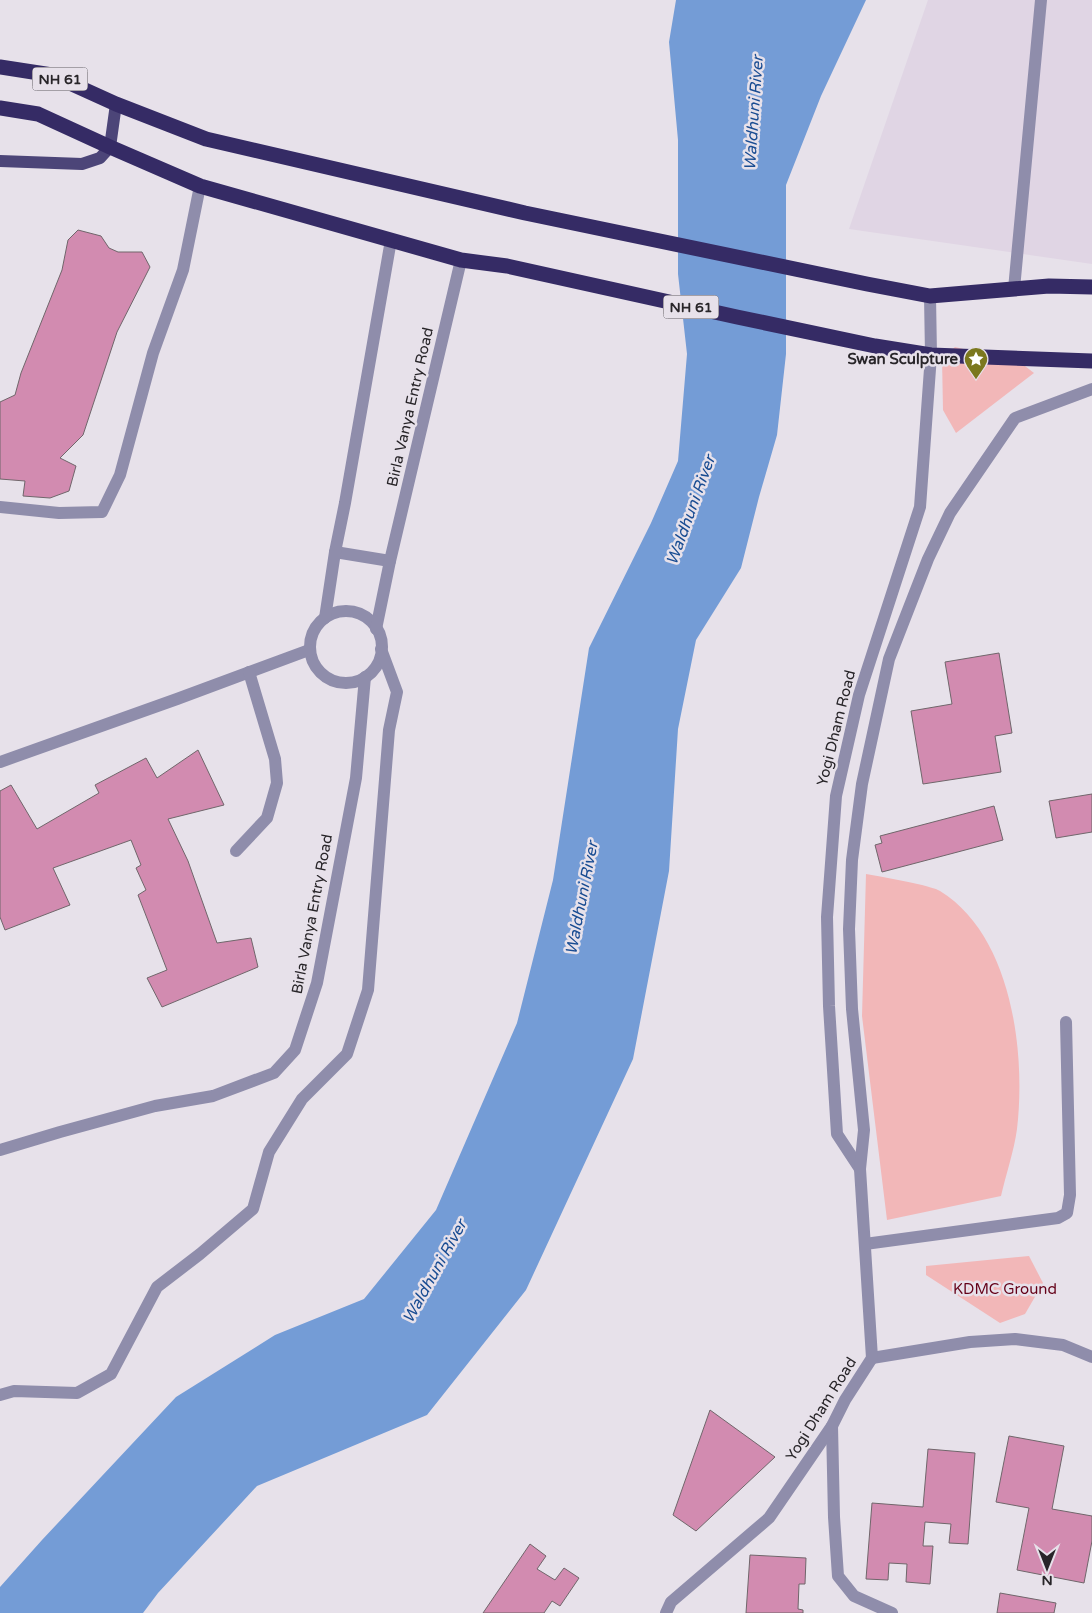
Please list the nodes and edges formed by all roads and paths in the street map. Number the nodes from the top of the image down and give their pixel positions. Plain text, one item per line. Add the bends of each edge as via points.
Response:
1 (1041, 0) edge
2 (0, 67) edge
3 (116, 104) junction
4 (0, 108) edge
5 (110, 147) junction
6 (0, 161) edge
7 (200, 186) junction
8 (390, 240) junction
9 (461, 260) junction
10 (1092, 287) edge
11 (1014, 288) junction
12 (930, 296) junction
13 (930, 355) junction
14 (1092, 361) edge
15 (1092, 389) edge
16 (0, 507) edge
17 (335, 552) junction
18 (390, 561) junction
19 (325, 618) junction
20 (376, 629) junction
21 (381, 649) junction
22 (310, 650) junction
23 (249, 672) junction
24 (366, 677) junction
25 (0, 762) edge
26 (236, 851) dead end
27 (1066, 1022) dead end
28 (0, 1150) edge
29 (860, 1169) junction
30 (864, 1244) junction
31 (1092, 1357) edge
32 (872, 1358) junction
33 (0, 1394) edge
34 (832, 1426) junction
35 (666, 1613) edge
36 (892, 1613) edge

1 - 11 street
2 - 3 highway, NH 61 via 52,75
3 - 5 main road
3 - 12 highway, NH 61 via 206,139 525,213
4 - 5 highway, NH 61 via 38,114
5 - 6 main road via 100,158 82,164
5 - 7 highway, NH 61
7 - 8 highway, NH 61
7 - 16 street via 183,270 153,353 120,475 102,512 59,513
8 - 9 highway, NH 61
8 - 17 street
9 - 13 highway, NH 61 via 507,266 875,346
9 - 18 street, Birla Vanya Entry Road
10 - 11 highway, NH 61
11 - 12 highway, NH 61
12 - 13 street, Yogi Dham Road
13 - 14 highway, NH 61
13 - 29 street, Yogi Dham Road via 920,507 859,695 836,796 827,917 837,1134
15 - 29 street, Yogi Dham Road via 1014,418 950,513 928,559 889,660 862,784 852,860 852,1009 864,1130
17 - 18 street
17 - 19 street
18 - 20 street, Birla Vanya Entry Road
19 - 20 street via 337,612 360,614
19 - 22 street via 316,626
20 - 21 street
21 - 24 street via 379,660
21 - 33 street via 397,692 389,730 368,990 347,1054 302,1099 269,1152 254,1209 157,1287 111,1374 77,1394 14,1391
22 - 23 street
22 - 24 street via 312,662 330,679 342,683
23 - 25 street
23 - 26 street via 275,759 277,783 267,818
24 - 28 street, Birla Vanya Entry Road via 356,778 317,983 295,1050 274,1073 213,1096 155,1106
27 - 30 street via 1070,1195 1067,1214 1058,1218
29 - 30 street, Yogi Dham Road
30 - 32 street, Yogi Dham Road
31 - 32 street via 1064,1345 1015,1339 970,1342
32 - 34 street, Yogi Dham Road
34 - 35 street, Yogi Dham Road via 769,1518 671,1602
34 - 36 street via 838,1576 854,1596

